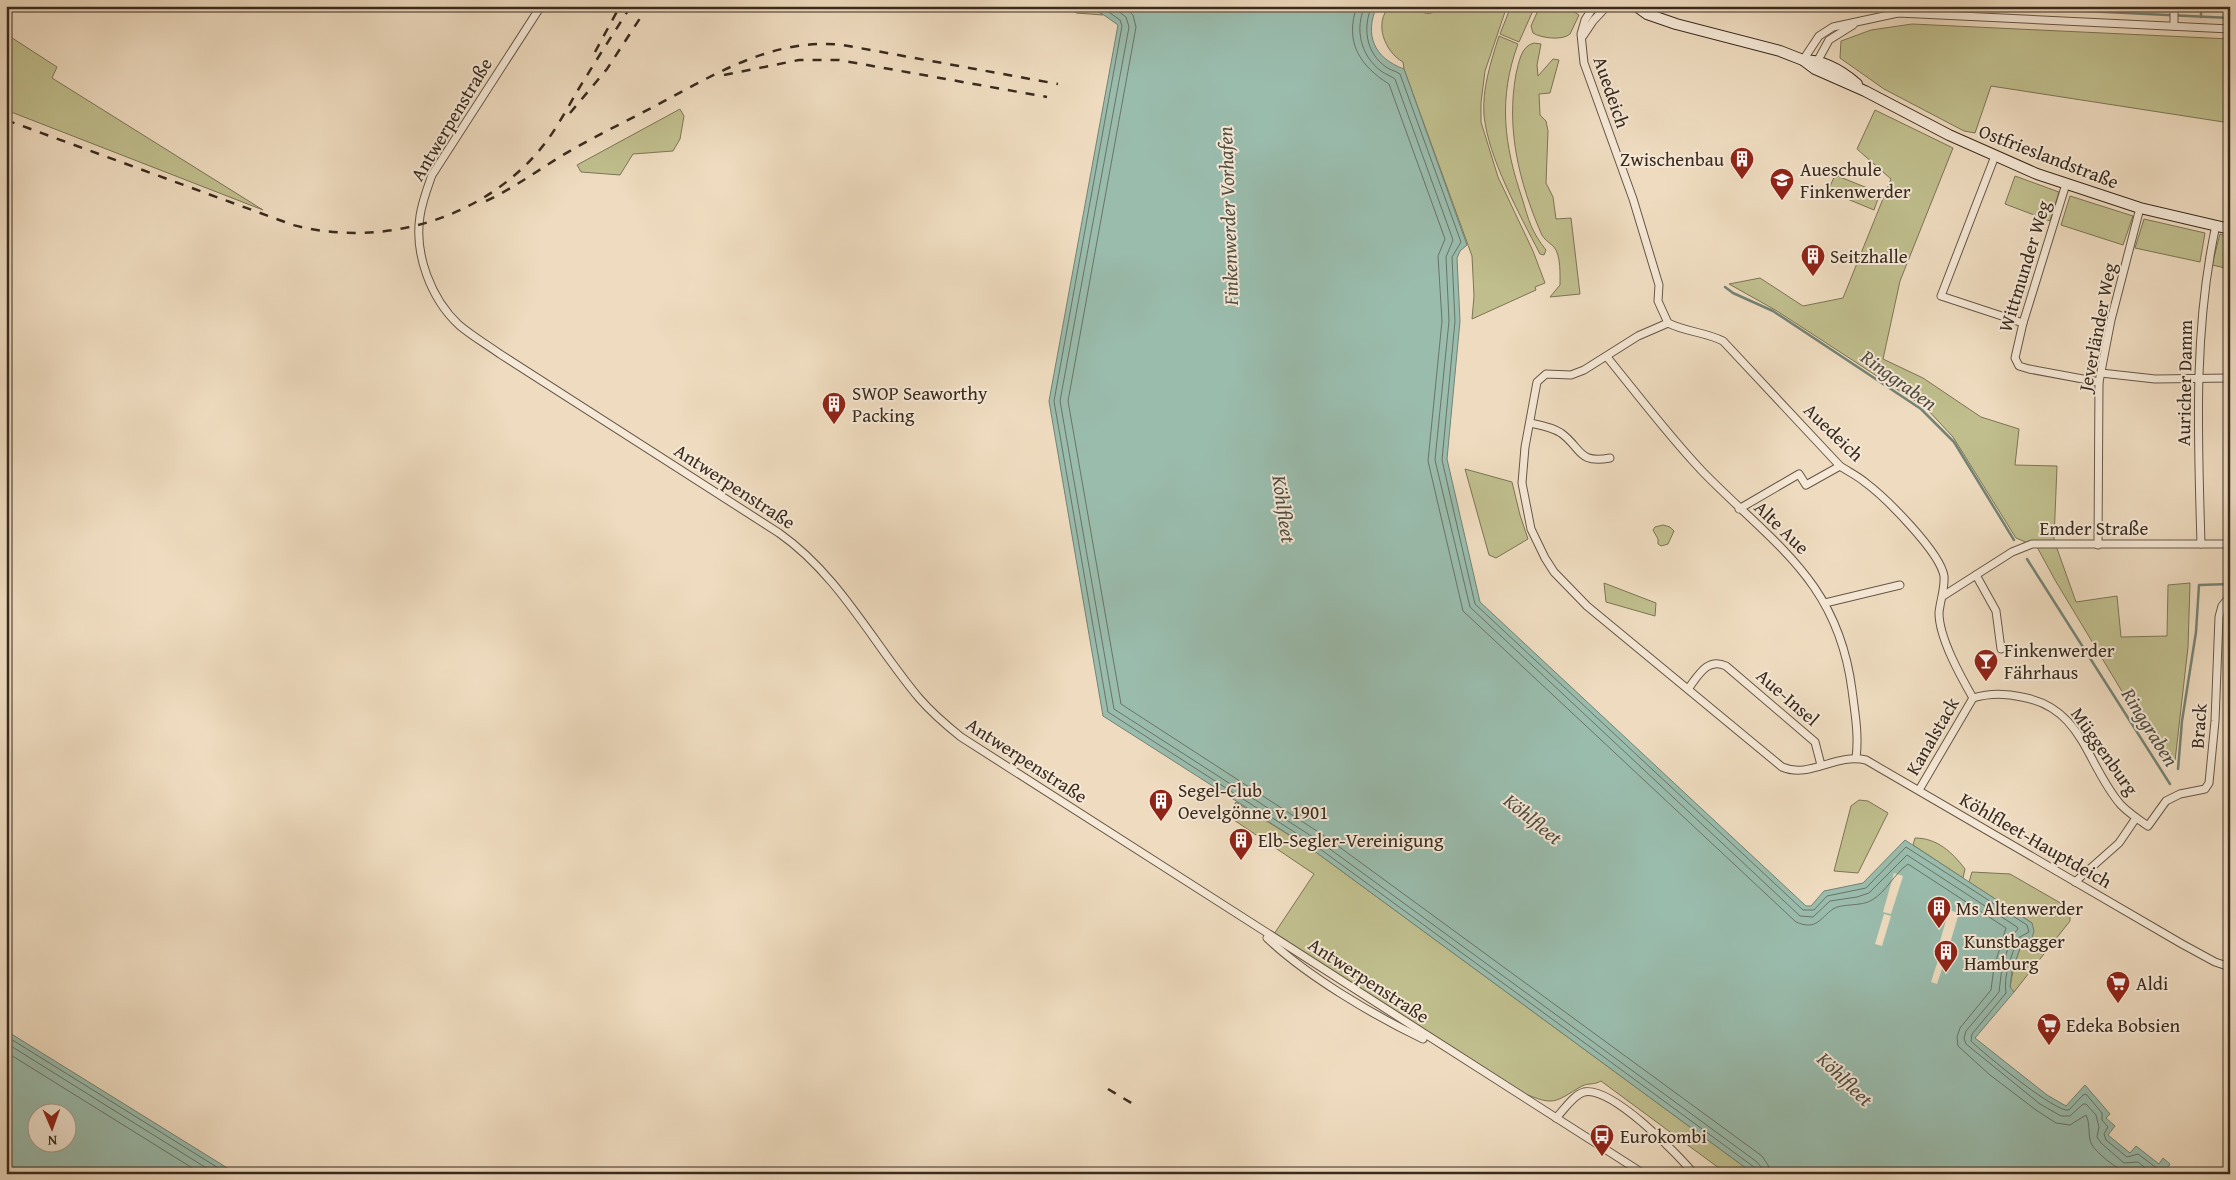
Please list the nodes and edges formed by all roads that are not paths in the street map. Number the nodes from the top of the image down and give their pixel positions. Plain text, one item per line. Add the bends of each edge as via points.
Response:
1 (541, 6) edge
2 (1594, 6) edge
3 (1607, 6) edge
4 (1636, 6) edge
5 (2174, 8) edge
6 (1862, 20) junction
7 (2174, 23) junction
8 (2230, 29) edge
9 (1581, 43) junction
10 (1803, 60) junction
11 (1818, 60) junction
12 (1865, 91) junction
13 (1995, 156) junction
14 (2066, 184) junction
15 (2140, 208) junction
16 (2216, 225) junction
17 (2230, 228) edge
18 (1668, 323) junction
19 (2023, 323) junction
20 (1607, 357) junction
21 (2100, 373) junction
22 (2198, 378) junction
23 (2230, 378) edge
24 (2099, 382) junction
25 (1530, 423) junction
26 (1610, 458) dead end
27 (1840, 466) junction
28 (1739, 509) junction
29 (2201, 544) junction
30 (2230, 544) edge
31 (2098, 545) junction
32 (1976, 575) junction
33 (1900, 585) dead end
34 (1944, 596) junction
35 (2230, 596) edge
36 (1826, 603) junction
37 (2001, 649) dead end
38 (1688, 689) junction
39 (1973, 698) junction
40 (1856, 758) junction
41 (1821, 765) junction
42 (1919, 790) junction
43 (2136, 818) junction
44 (2148, 826) joint
45 (2075, 882) junction
46 (2230, 967) edge
47 (1556, 1118) junction
48 (1644, 1174) edge
49 (1694, 1174) edge

1 - 47 street, Antwerpenstraße via 432,175 424,197 419,222 421,253 432,286 458,324 806,554 838,588 920,700 961,737
2 - 9 street, Auedeich via 1583,26
3 - 9 street, Auedeich via 1587,28
4 - 10 street, Ostfrieslandstraße via 1647,14 1676,24
5 - 7 street
6 - 7 street via 1912,13
6 - 10 street via 1825,32
6 - 11 street via 1829,40
7 - 8 street
9 - 18 street, Auedeich via 1585,71 1633,198 1659,285 1658,300
10 - 11 street, Ostfrieslandstraße
10 - 12 street, Ostfrieslandstraße
11 - 12 street, Ostfrieslandstraße
12 - 13 street, Ostfrieslandstraße
13 - 14 street, Ostfrieslandstraße
13 - 19 street via 1941,296
14 - 15 street, Ostfrieslandstraße
14 - 19 street, Wittmunder Weg
15 - 16 street, Ostfrieslandstraße
15 - 21 street, Jeverländer Weg
16 - 17 street, Ostfrieslandstraße
16 - 22 street, Auricher Damm via 2202,308
18 - 20 street via 1638,336
18 - 27 street, Auedeich via 1723,341
19 - 24 street, Wittmunder Weg via 2015,358 2019,366
20 - 25 street via 1577,373 1550,373 1540,377 1534,390
20 - 28 street, Alte Aue via 1690,458
21 - 22 street
21 - 24 street, Jeverländer Weg
22 - 23 street
22 - 29 street, Auricher Damm
24 - 31 street, Jeverländer Weg
25 - 26 street via 1560,432 1584,458
25 - 38 street via 1522,483 1536,542 1554,572 1598,614
27 - 28 street via 1806,485 1799,474
27 - 34 street, Auedeich via 1865,481 1918,534 1944,574
28 - 36 street, Alte Aue via 1800,567
29 - 30 street, Emder Straße
29 - 31 street, Emder Straße
31 - 32 street, Emder Straße via 2032,544 2012,552
32 - 34 street, Emder Straße
32 - 37 street via 1996,611
33 - 36 street
34 - 39 street, Auedeich via 1939,615 1942,630
35 - 44 street, Brack via 2219,617 2209,783 2205,788 2166,801
36 - 40 street, Alte Aue via 1840,633 1850,673 1858,730
38 - 41 street via 1782,767 1801,771
38 - 41 street, Aue-Insel via 1707,665 1718,663 1726,666 1815,742
39 - 42 street, Kanalstack
39 - 43 street, Müggenburg via 2005,693 2036,699 2053,708 2067,720 2122,805
40 - 41 street
40 - 42 street, Köhlfleet-Hauptdeich via 1870,762
42 - 45 street, Köhlfleet-Hauptdeich
43 - 44 street, Müggenburg
43 - 45 street via 2119,843
45 - 46 street, Köhlfleet-Hauptdeich via 2182,944
47 - 48 street, Antwerpenstraße
47 - 49 street via 1577,1095 1592,1092 1604,1095 1655,1132

